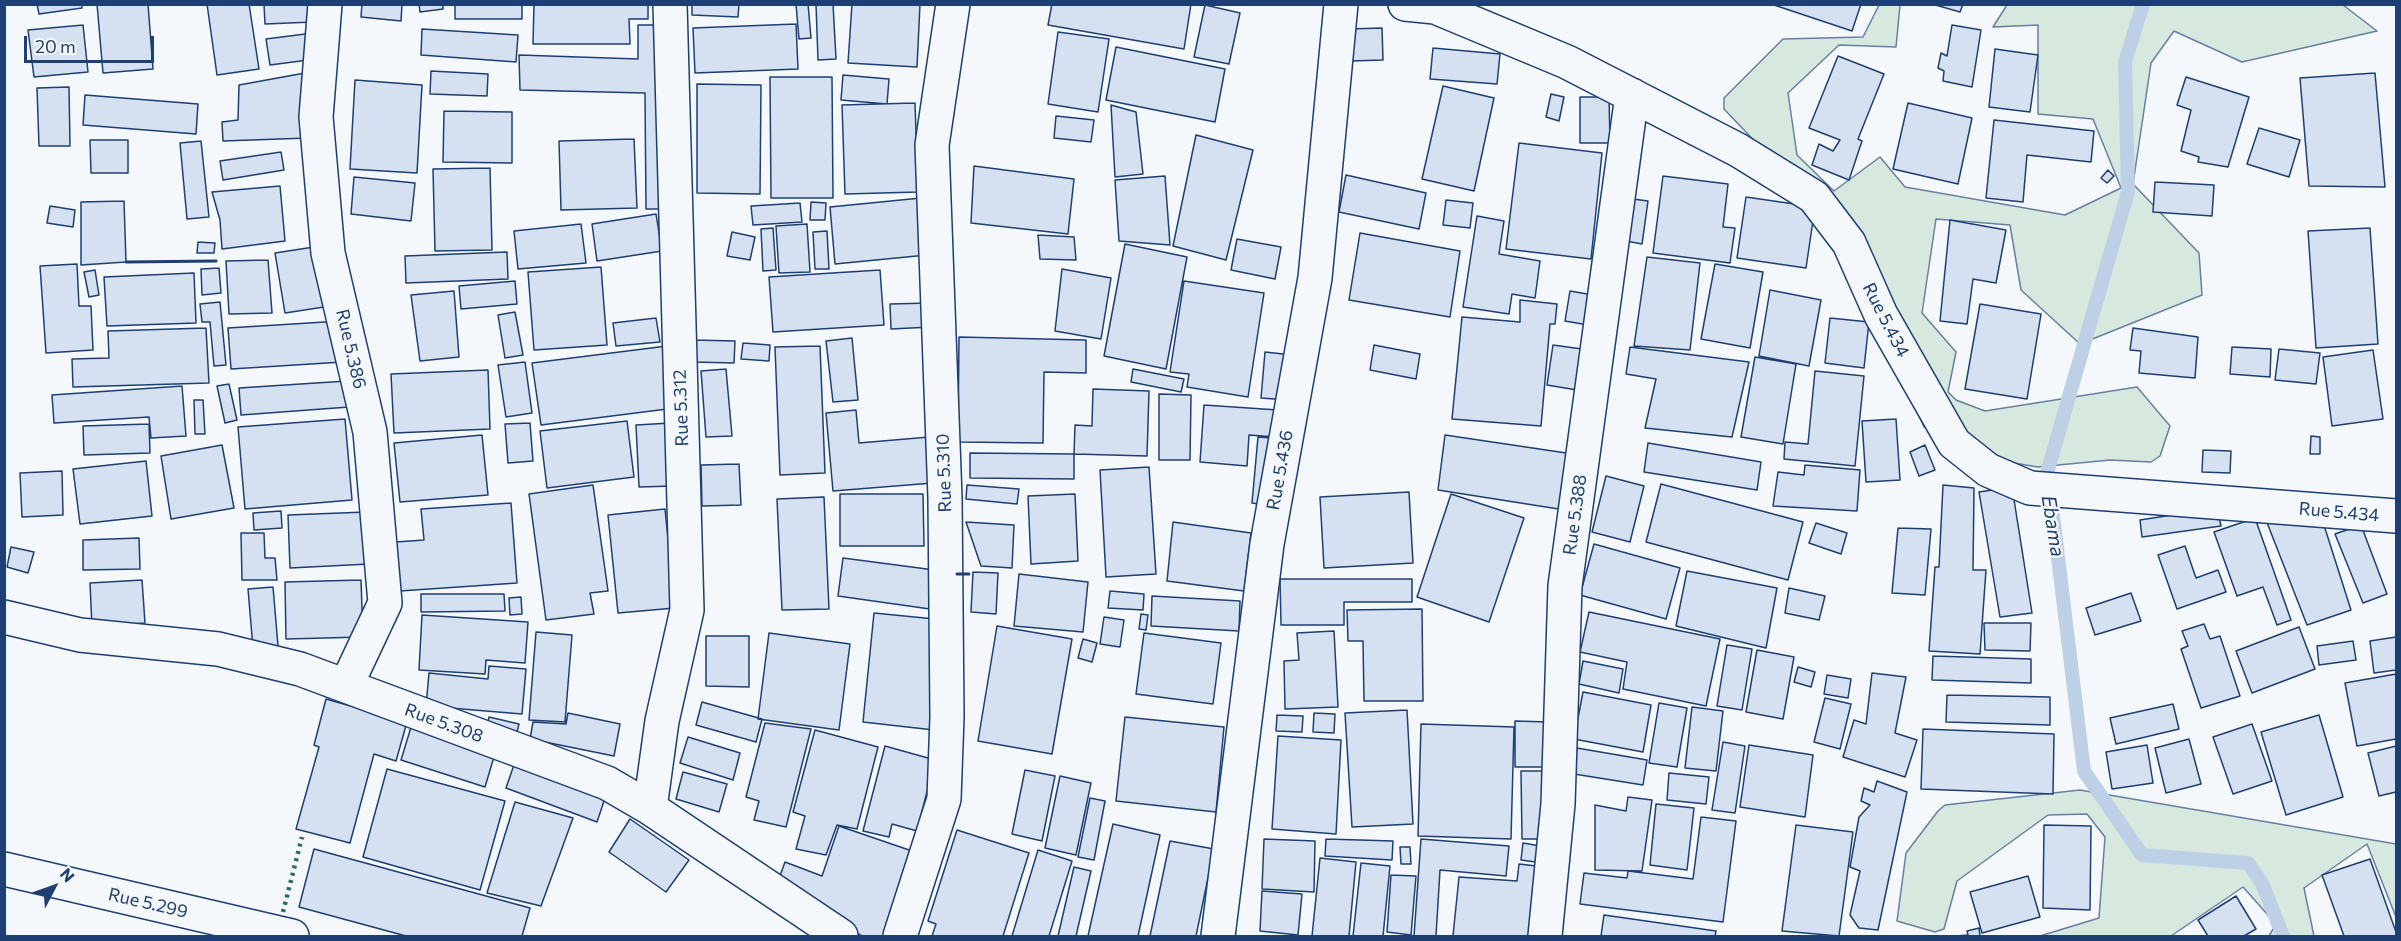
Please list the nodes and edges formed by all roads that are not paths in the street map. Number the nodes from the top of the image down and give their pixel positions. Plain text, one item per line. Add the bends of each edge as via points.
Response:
1 (325, 4) edge
2 (670, 4) edge
3 (953, 4) edge
4 (1341, 4) edge
5 (1426, 6) edge
6 (1632, 95) junction
7 (2397, 516) edge
8 (4, 617) edge
9 (346, 686) junction
10 (650, 808) junction
11 (4, 869) edge
12 (292, 936) edge
13 (841, 936) edge
14 (900, 936) edge
15 (1218, 936) edge
16 (1545, 936) edge

1 - 9 street, Rue 5.386 via 316,117 328,253 370,432 385,603
2 - 10 street, Rue 5.312 via 687,610 662,721
3 - 14 street, Rue 5.310 via 932,144 945,498 944,799
4 - 15 street, Rue 5.436 via 1315,278 1267,544
5 - 6 street, Rue 5.434 via 1567,62
6 - 7 street, Rue 5.434 via 1738,150 1814,197 1849,243 1881,315 1954,443 1988,470 2040,488
6 - 16 street, Rue 5.388 via 1565,586 1558,804
8 - 9 street, Rue 5.308 via 80,635 218,649 300,669
9 - 10 street, Rue 5.308 via 607,783
10 - 13 street, Rue 5.308
11 - 12 street, Rue 5.299

